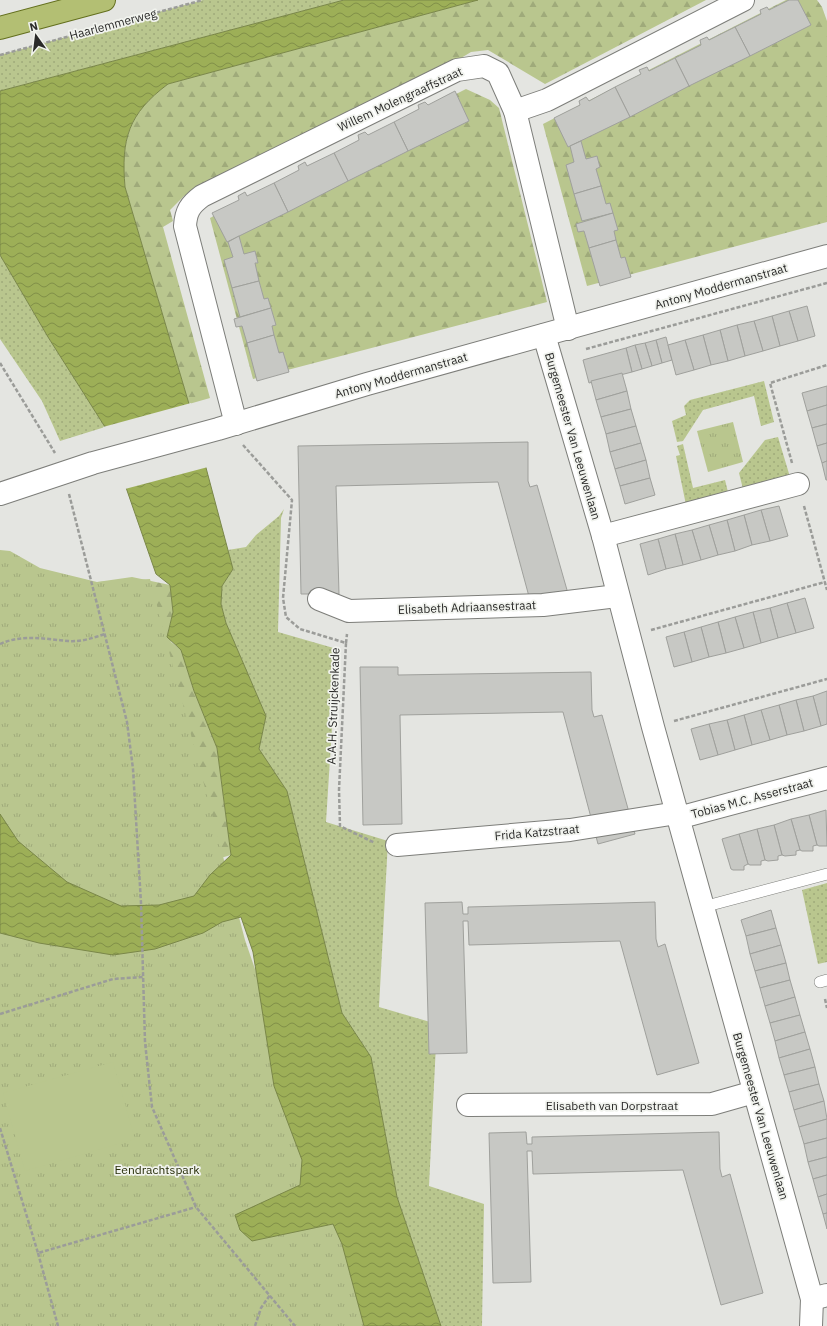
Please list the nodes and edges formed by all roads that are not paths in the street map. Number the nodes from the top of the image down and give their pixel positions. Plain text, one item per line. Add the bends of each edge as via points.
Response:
1 (104, 0) edge
2 (743, 0) edge
3 (0, 28) edge
4 (515, 111) junction
5 (827, 256) edge
6 (568, 329) junction
7 (544, 335) junction
8 (232, 432) junction
9 (798, 484) dead end
10 (0, 494) edge
11 (602, 536) junction
12 (617, 596) junction
13 (319, 599) dead end
14 (827, 778) edge
15 (677, 816) junction
16 (397, 845) dead end
17 (827, 874) edge
18 (703, 907) junction
19 (754, 1092) junction
20 (468, 1105) dead end
21 (820, 1297) edge
22 (811, 1326) edge

1 - 3 main road
2 - 4 street via 547,100
4 - 6 street
4 - 8 street, Willem Molengraaffstraat via 498,73 484,66 457,70 202,196 192,204 185,214 185,226
5 - 6 street, Antony Moddermanstraat
6 - 7 street, Antony Moddermanstraat
7 - 8 street, Antony Moddermanstraat via 367,384
7 - 11 street, Burgemeester Van Leeuwenlaan
8 - 10 street, Antony Moddermanstraat via 93,463
9 - 11 street, Burgemeester Van Leeuwenlaan
11 - 12 street, Burgemeester Van Leeuwenlaan
12 - 13 street, Elisabeth Adriaansestraat via 543,605 349,611
12 - 15 street, Burgemeester Van Leeuwenlaan
14 - 15 street, Tobias M.C. Asserstraat
15 - 16 street, Frida Katzstraat via 570,830
15 - 18 street, Burgemeester Van Leeuwenlaan
17 - 18 lane
18 - 19 street, Burgemeester Van Leeuwenlaan
19 - 20 street, Elisabeth van Dorpstraat via 712,1104
19 - 21 street, Burgemeester Van Leeuwenlaan
21 - 22 street, Burgemeester Van Leeuwenlaan

